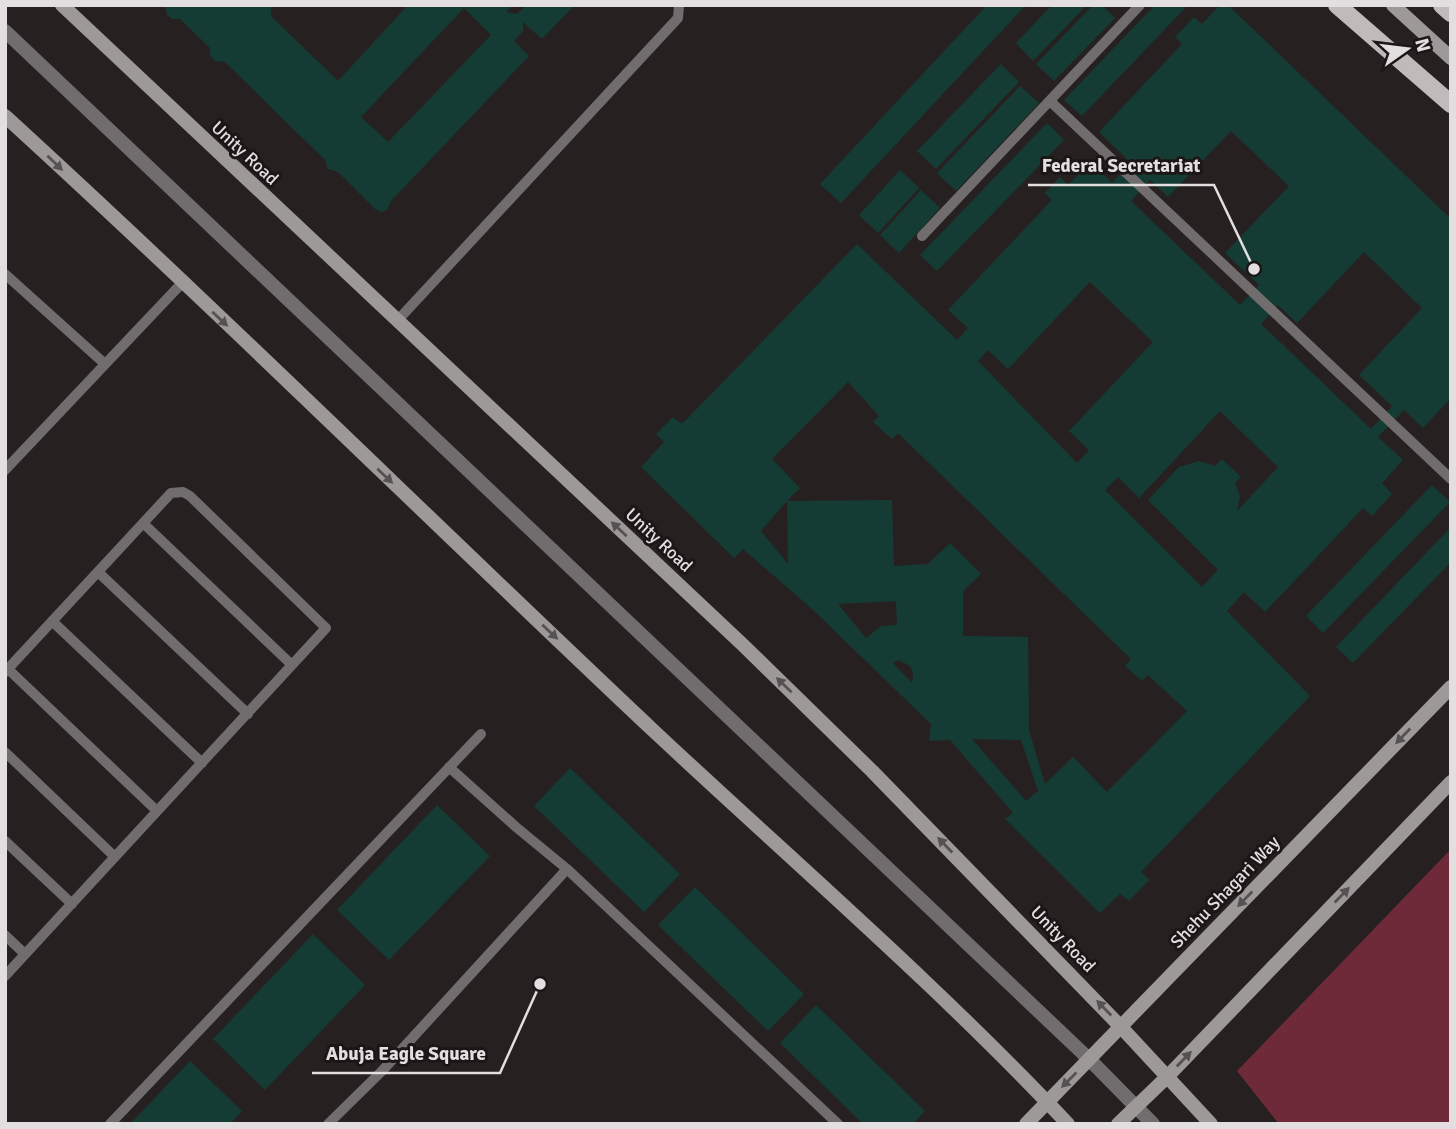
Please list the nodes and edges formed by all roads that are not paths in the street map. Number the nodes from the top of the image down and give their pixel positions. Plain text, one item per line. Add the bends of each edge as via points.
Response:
1 (62, 5) edge
2 (679, 5) edge
3 (1140, 5) edge
4 (1337, 5) edge
5 (1393, 5) edge
6 (1442, 5) edge
7 (1451, 13) edge
8 (5, 31) edge
9 (1451, 58) edge
10 (1050, 101) junction
11 (1451, 104) edge
12 (5, 116) edge
13 (922, 236) dead end
14 (5, 274) edge
15 (182, 284) junction
16 (397, 321) junction
17 (105, 364) junction
18 (5, 470) edge
19 (1451, 479) edge
20 (143, 523) junction
21 (98, 572) junction
22 (52, 621) junction
23 (292, 665) junction
24 (7, 671) edge
25 (1451, 687) edge
26 (248, 714) junction
27 (481, 734) dead end
28 (5, 752) edge
29 (202, 763) junction
30 (449, 767) junction
31 (1451, 782) edge
32 (158, 811) junction
33 (5, 841) edge
34 (115, 857) junction
35 (568, 869) junction
36 (72, 904) junction
37 (5, 935) edge
38 (25, 954) junction
39 (5, 976) edge
40 (1121, 1027) junction
41 (1090, 1060) junction
42 (1167, 1077) junction
43 (1048, 1102) junction
44 (1137, 1106) junction
45 (110, 1124) edge
46 (328, 1124) edge
47 (838, 1124) edge
48 (1027, 1124) edge
49 (1068, 1124) edge
50 (1118, 1124) edge
51 (1153, 1124) edge
52 (1211, 1124) edge

1 - 16 street, Unity Road
2 - 16 lane via 678,18
3 - 10 lane
4 - 11 main road
5 - 9 street
6 - 7 main road
8 - 41 street
10 - 13 lane
10 - 19 lane
12 -> 15 street
14 - 17 lane
15 - 17 lane
15 -> 43 street
40 -> 16 street, Unity Road via 753,654
17 - 18 lane
20 - 21 lane
20 - 23 lane
20 - 23 lane via 171,493 190,496 326,628
21 - 22 lane
21 - 26 lane
22 - 24 lane
22 - 29 lane
23 - 26 lane
24 - 32 lane
25 -> 40 street, Shehu Shagari Way
26 - 29 lane
27 - 30 lane
28 - 34 lane
29 - 32 lane
30 - 35 lane
30 - 45 lane
42 -> 31 street
32 - 34 lane
33 - 36 lane
34 - 36 lane
35 - 46 lane
35 - 47 lane
36 - 38 lane
37 - 38 lane
38 - 39 lane
40 - 41 street, Shehu Shagari Way
40 - 42 street, Unity Road
41 -> 43 street, Shehu Shagari Way
41 - 44 street
42 - 44 street
42 - 52 street, Unity Road
43 - 48 street, Shehu Shagari Way
43 - 49 street
44 - 50 street
44 - 51 street

